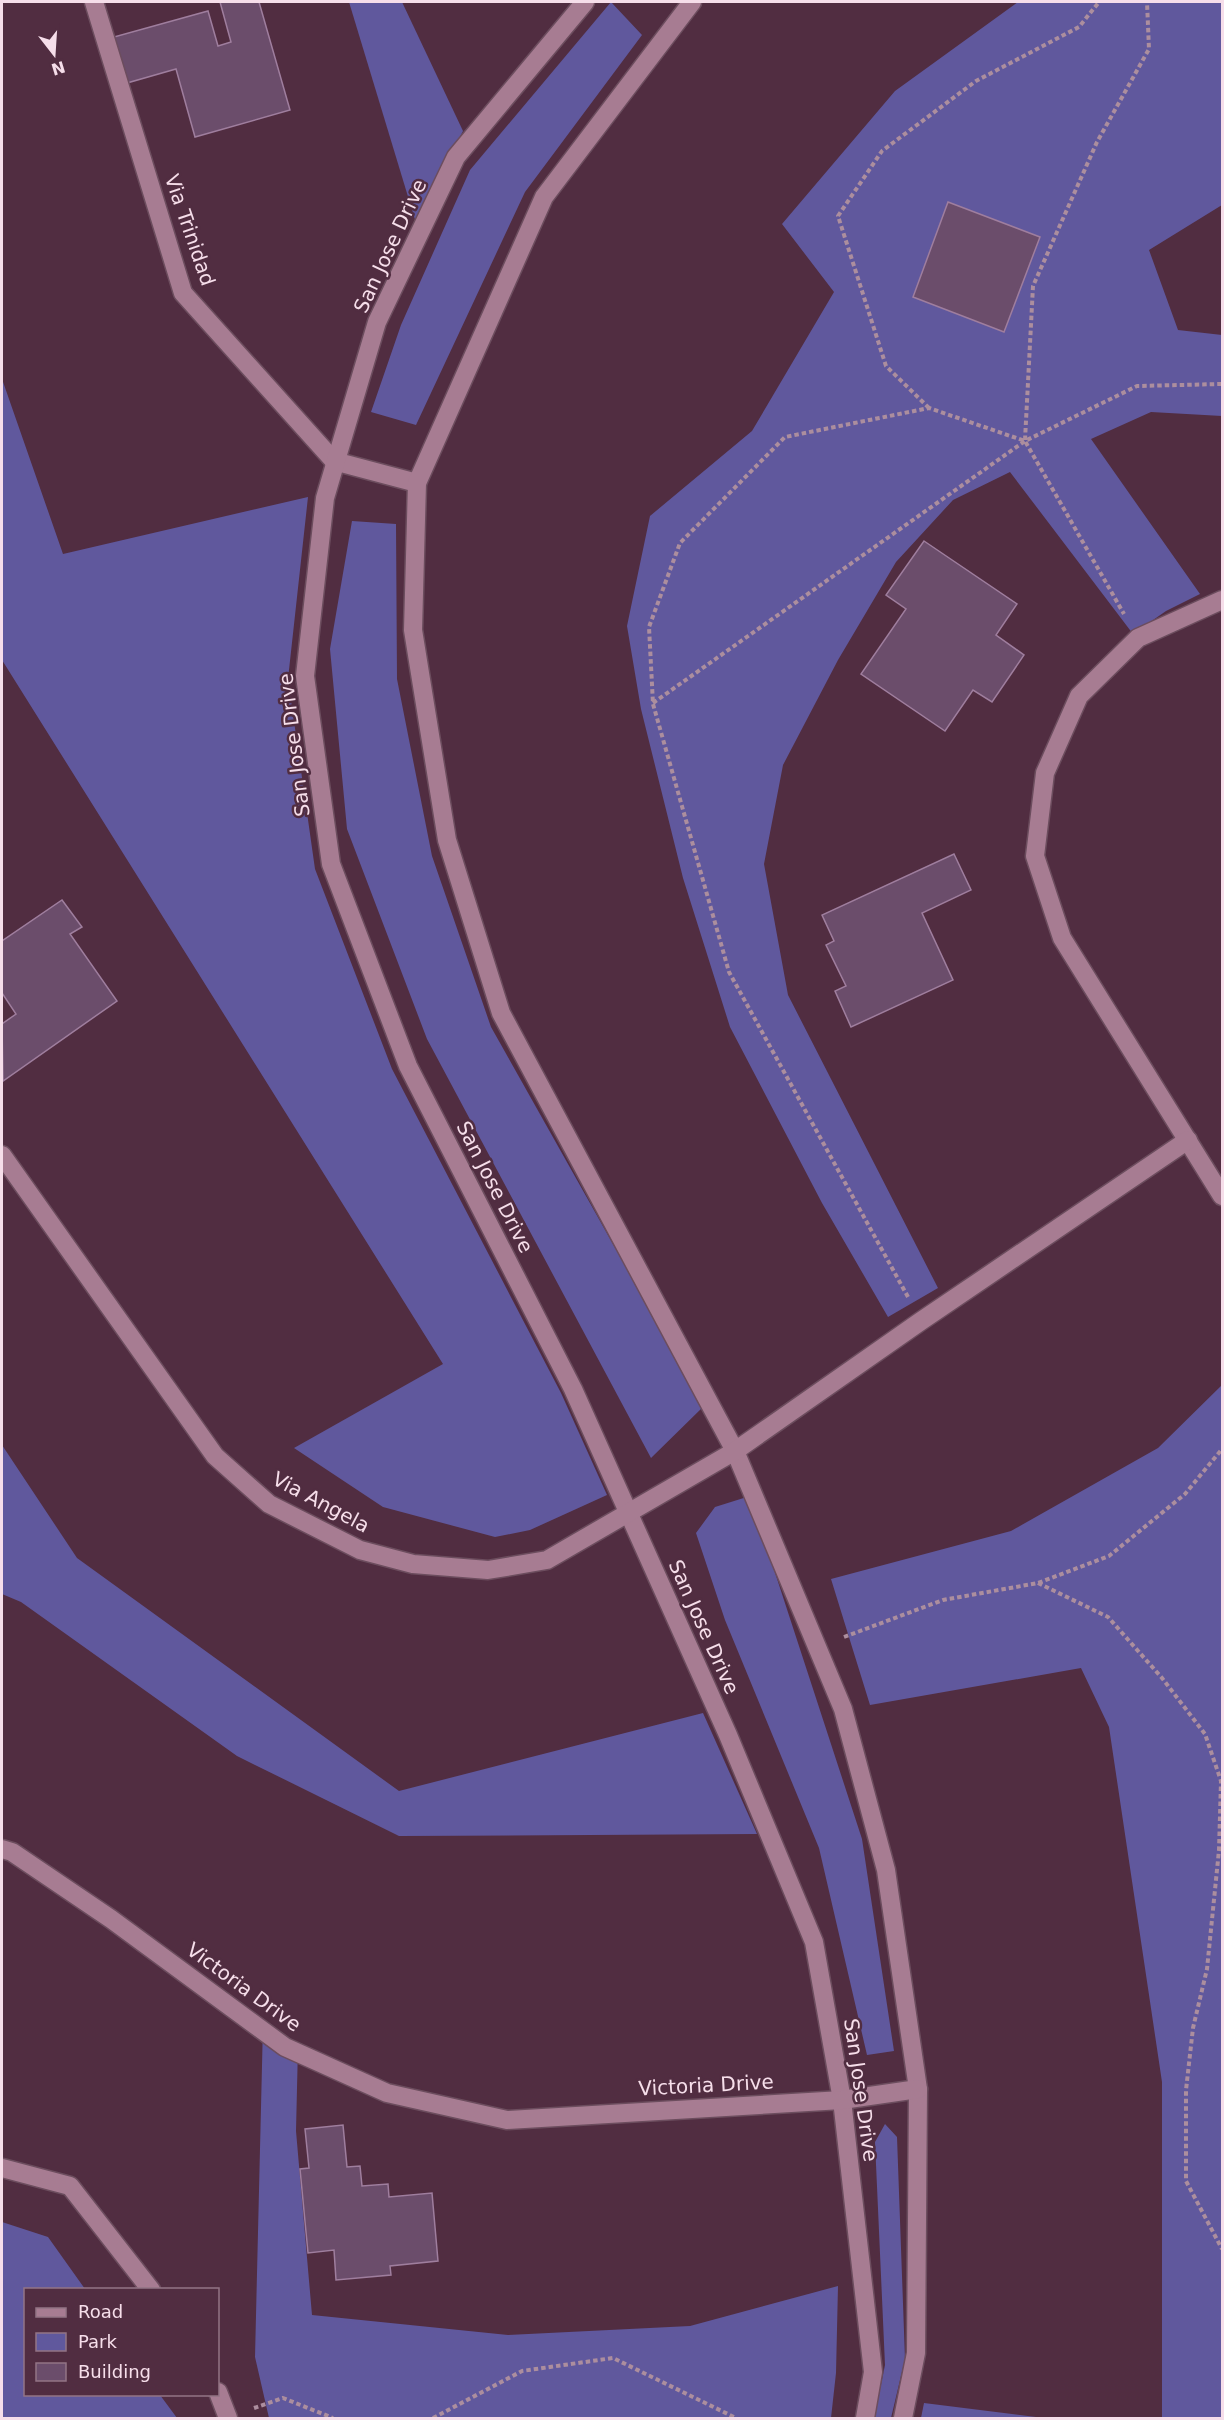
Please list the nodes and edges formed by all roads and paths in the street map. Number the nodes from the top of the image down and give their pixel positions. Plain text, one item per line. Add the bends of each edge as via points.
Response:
1 (94, 2) edge
2 (585, 2) edge
3 (1099, 2) edge
4 (1147, 2) edge
5 (682, 5) edge
6 (1222, 384) edge
7 (929, 408) junction
8 (1025, 441) junction
9 (334, 461) junction
10 (417, 483) junction
11 (1222, 600) edge
12 (1138, 638) junction
13 (653, 704) junction
14 (1188, 1140) junction
15 (2, 1155) edge
16 (1222, 1196) edge
17 (921, 1321) junction
18 (1222, 1449) edge
19 (735, 1451) junction
20 (628, 1513) junction
21 (1038, 1583) junction
22 (819, 1648) junction
23 (2, 1849) edge
24 (918, 2089) junction
25 (842, 2100) junction
26 (2, 2168) edge
27 (1222, 2249) edge
28 (150, 2288) edge
29 (219, 2395) edge
30 (228, 2418) edge
31 (333, 2418) edge
32 (433, 2418) edge
33 (736, 2418) edge
34 (865, 2418) edge
35 (903, 2418) edge

1 - 9 street, Via Trinidad via 183,293
2 - 9 street, San Jose Drive via 456,157 377,322
3 - 7 path via 1079,27 976,81 882,151 838,216 886,366
4 - 8 path via 1149,49 1097,142 1033,286
5 - 10 street via 544,197
6 - 8 path via 1137,386
7 - 8 path
7 - 13 path via 785,436 680,543 649,627
8 - 12 path
8 - 13 path
9 - 10 street
9 - 20 street, San Jose Drive via 325,498 305,676 332,864 408,1066 573,1389
10 - 19 street via 413,630 447,840 501,1013
11 - 12 street
12 - 14 street via 1079,696 1045,773 1035,856 1062,938
13 - 17 path via 729,972
14 - 16 street
14 - 17 street, Via Angela
15 - 20 street, Via Angela via 215,1456 269,1504 360,1550 413,1564 488,1570 547,1560
17 - 19 street, Via Angela
18 - 21 path via 1185,1494 1109,1556
19 - 20 street, Via Angela
19 - 22 street
20 - 25 street, San Jose Drive via 728,1735 814,1941
21 - 22 path via 943,1600
21 - 27 path via 1108,1617 1205,1734 1221,1781 1219,1850 1207,1969 1193,2028 1186,2090 1186,2181
22 - 24 street via 843,1709 886,1870
23 - 25 street, Victoria Drive via 111,1919 285,2047 387,2093 507,2120
24 - 25 street, Victoria Drive
24 - 35 street via 916,2353
25 - 34 street, San Jose Drive via 873,2372
26 - 28 street via 70,2186
29 - 30 street
30 - 31 path via 283,2398
32 - 33 path via 522,2371 613,2358

